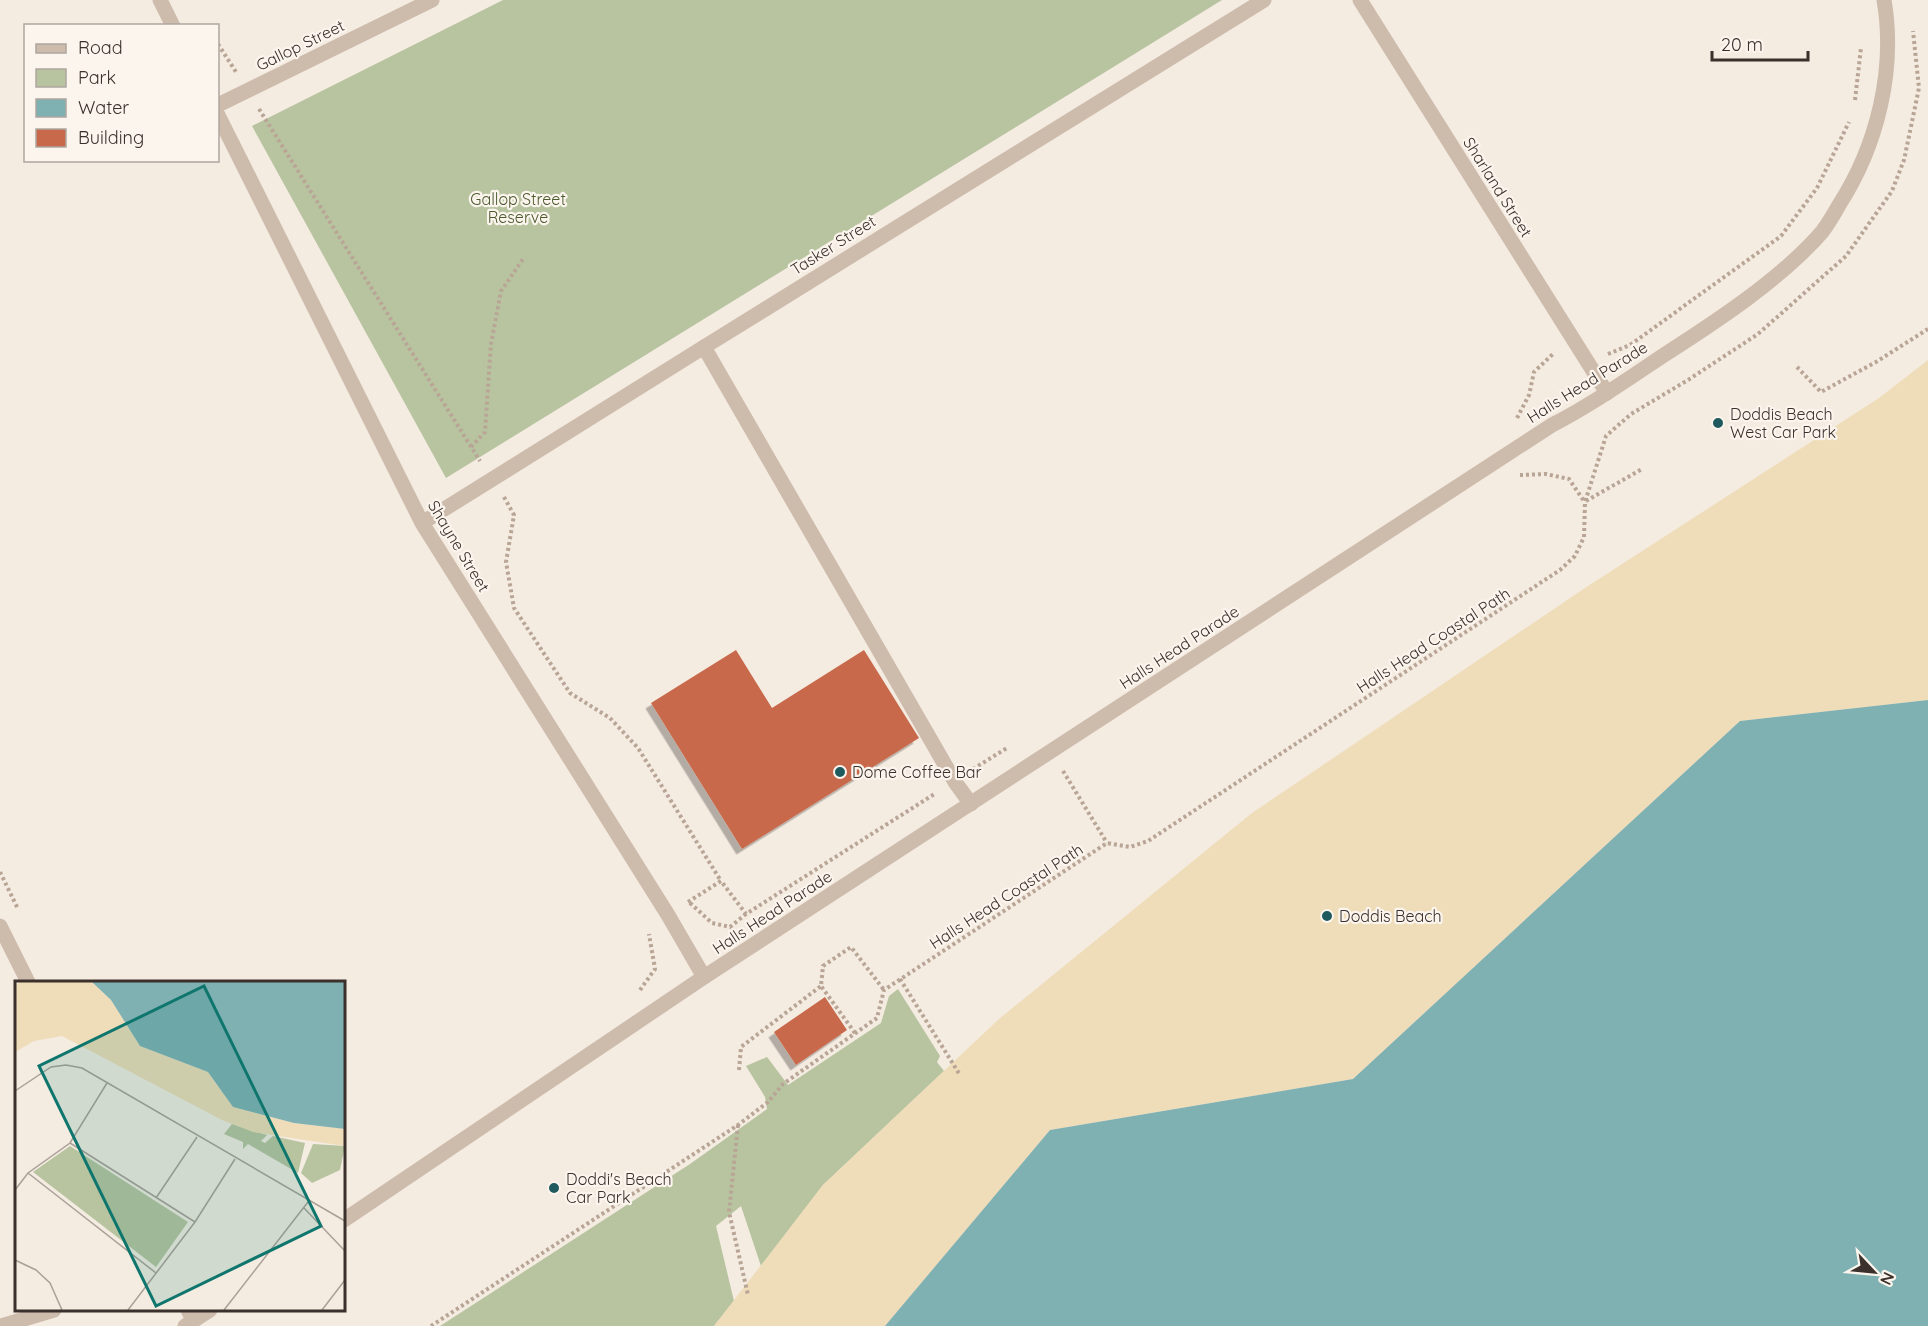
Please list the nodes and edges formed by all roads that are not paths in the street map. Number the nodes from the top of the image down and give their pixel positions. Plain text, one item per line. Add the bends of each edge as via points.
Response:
1 (160, 0) edge
2 (432, 0) edge
3 (1264, 0) edge
4 (1360, 0) edge
5 (1884, 0) edge
6 (171, 24) edge
7 (219, 105) edge
8 (219, 117) edge
9 (704, 346) junction
10 (1607, 393) junction
11 (422, 523) junction
12 (971, 804) junction
13 (0, 926) edge
14 (704, 977) junction
15 (27, 981) edge
16 (345, 1219) edge
17 (51, 1311) edge
18 (208, 1311) edge
19 (189, 1319) edge
20 (1, 1326) edge

1 - 6 street
2 - 7 street, Gallop Street
3 - 9 street, Tasker Street
4 - 10 street, Sharland Street
5 - 10 street, Halls Head Parade via 1886,77 1876,128 1855,180 1822,231 1778,275 1692,338
8 - 11 street, Shayne Street
9 - 11 street, Tasker Street
9 - 12 street
10 - 12 street, Halls Head Parade
11 - 14 street, Shayne Street
12 - 14 street, Halls Head Parade
13 - 15 street
14 - 16 street, Halls Head Parade
17 - 20 street
18 - 19 street

